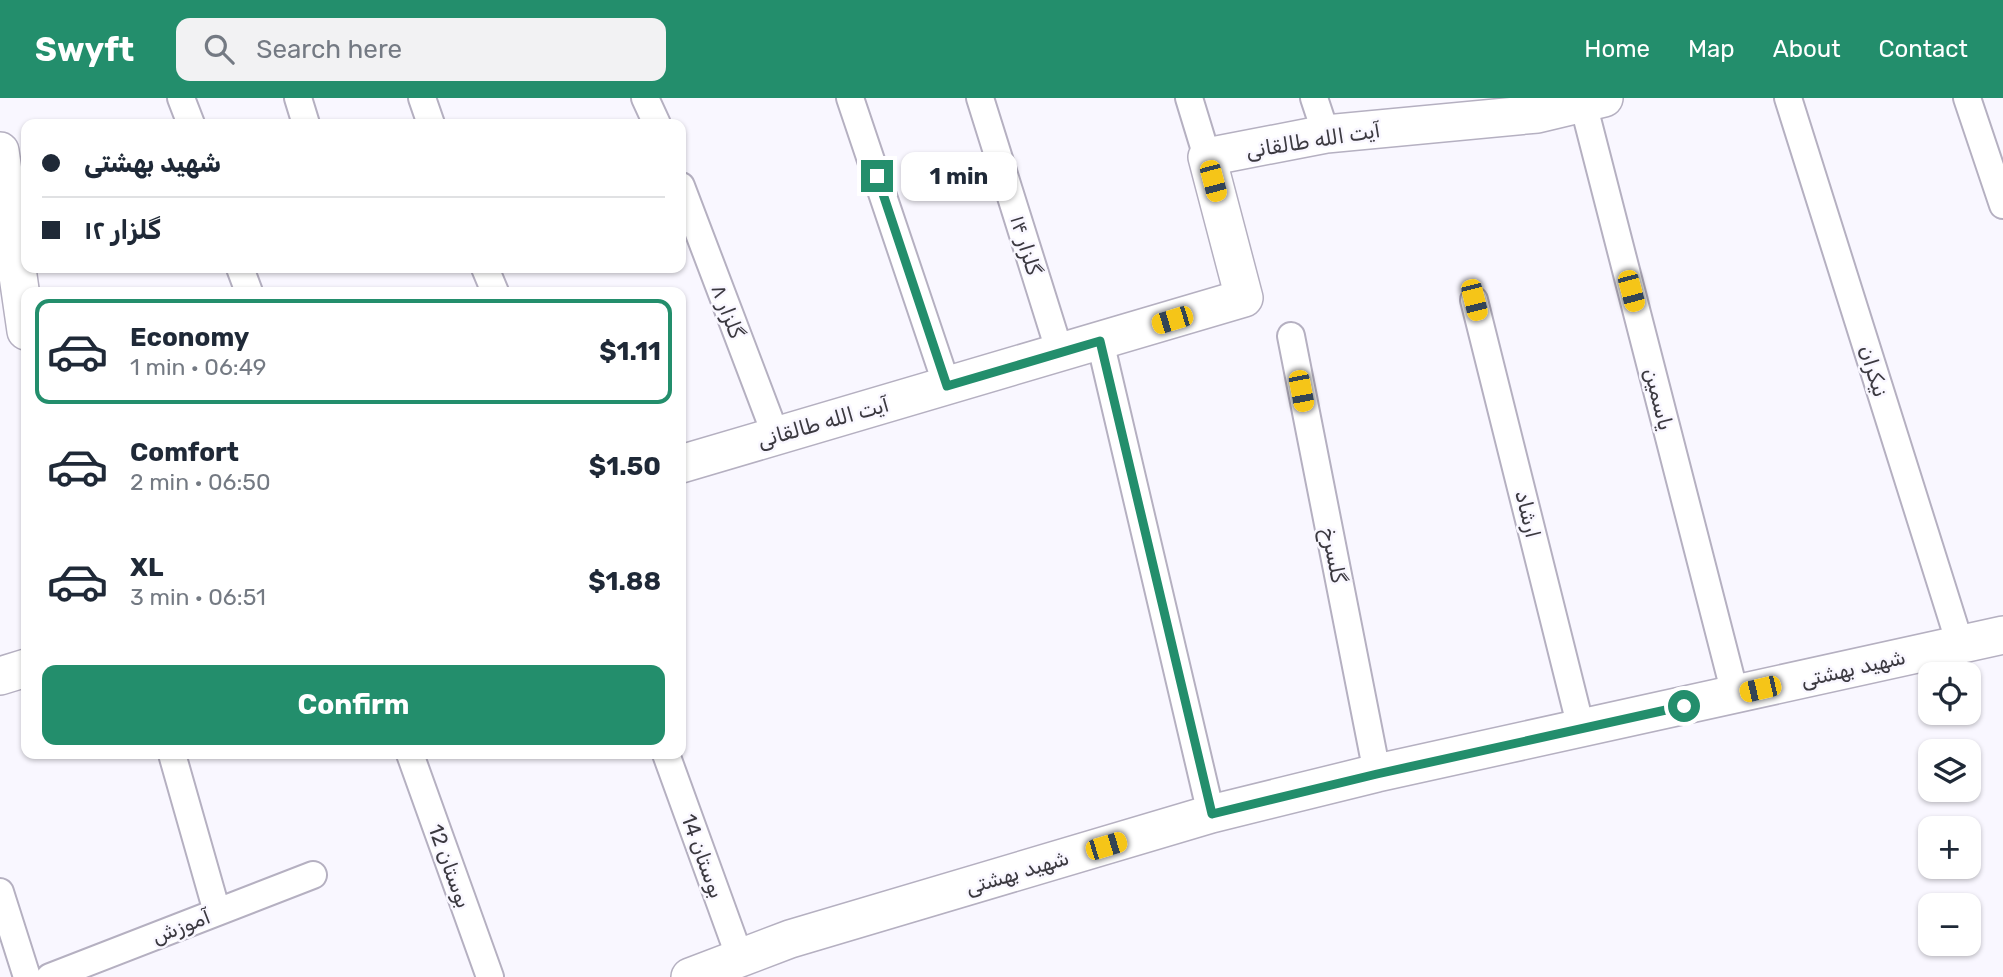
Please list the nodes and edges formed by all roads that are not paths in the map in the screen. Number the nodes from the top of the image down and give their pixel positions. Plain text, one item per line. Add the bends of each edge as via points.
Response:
1 (181, 98) edge
2 (298, 98) edge
3 (422, 98) edge
4 (645, 98) edge
5 (850, 98) edge
6 (980, 98) edge
7 (1189, 98) edge
8 (1314, 98) edge
9 (1788, 98) edge
10 (1967, 98) edge
11 (1594, 100) edge
12 (1486, 108) edge
13 (189, 119) edge
14 (304, 119) edge
15 (429, 119) edge
16 (655, 119) edge
17 (1326, 134) junction
18 (0, 151) edge
19 (1207, 157) junction
20 (686, 199) edge
21 (2003, 205) edge
22 (21, 296) edge
23 (1474, 300) dead end
24 (1291, 336) dead end
25 (1100, 341) junction
26 (1060, 353) junction
27 (947, 386) junction
28 (776, 436) junction
29 (686, 463) edge
30 (2003, 635) edge
31 (1960, 644) junction
32 (21, 669) edge
33 (0, 676) edge
34 (1735, 695) junction
35 (1581, 728) junction
36 (173, 759) edge
37 (413, 759) edge
38 (668, 759) edge
39 (1377, 774) junction
40 (1212, 814) junction
41 (313, 874) dead end
42 (0, 892) edge
43 (217, 912) junction
44 (740, 958) junction
45 (27, 977) edge
46 (50, 977) edge
47 (490, 977) edge
48 (690, 977) edge

1 - 13 street
2 - 14 street
3 - 15 street
4 - 16 street
5 - 27 street
6 - 26 street, گلزار ۱۴
7 - 19 street
8 - 17 street
9 - 31 street, نیکران
10 - 21 street
11 - 12 street, آیت الله طالقانی via 1537,114
11 - 34 street, یاسمین
12 - 17 street, آیت الله طالقانی
17 - 19 street, آیت الله طالقانی
18 - 22 street
19 - 25 street, آیت الله طالقانی via 1244,298
20 - 28 street, گلزار ۸
23 - 35 street, ارشاد
24 - 39 street, گلسرخ
25 - 26 street, آیت الله طالقانی
25 - 40 street
26 - 27 street, آیت الله طالقانی
27 - 28 street, آیت الله طالقانی
28 - 29 street, آیت الله طالقانی
30 - 31 street, شهید بهشتی
31 - 34 street, شهید بهشتی
32 - 33 street
34 - 35 street, شهید بهشتی
35 - 39 street, شهید بهشتی
36 - 43 street
37 - 47 street, بوستان 12
38 - 44 street, بوستان 14
39 - 40 street, شهید بهشتی
40 - 44 street, شهید بهشتی via 790,939
41 - 43 street, آموزش
42 - 45 street
43 - 46 street, آموزش
44 - 48 street, شهید بهشتی

